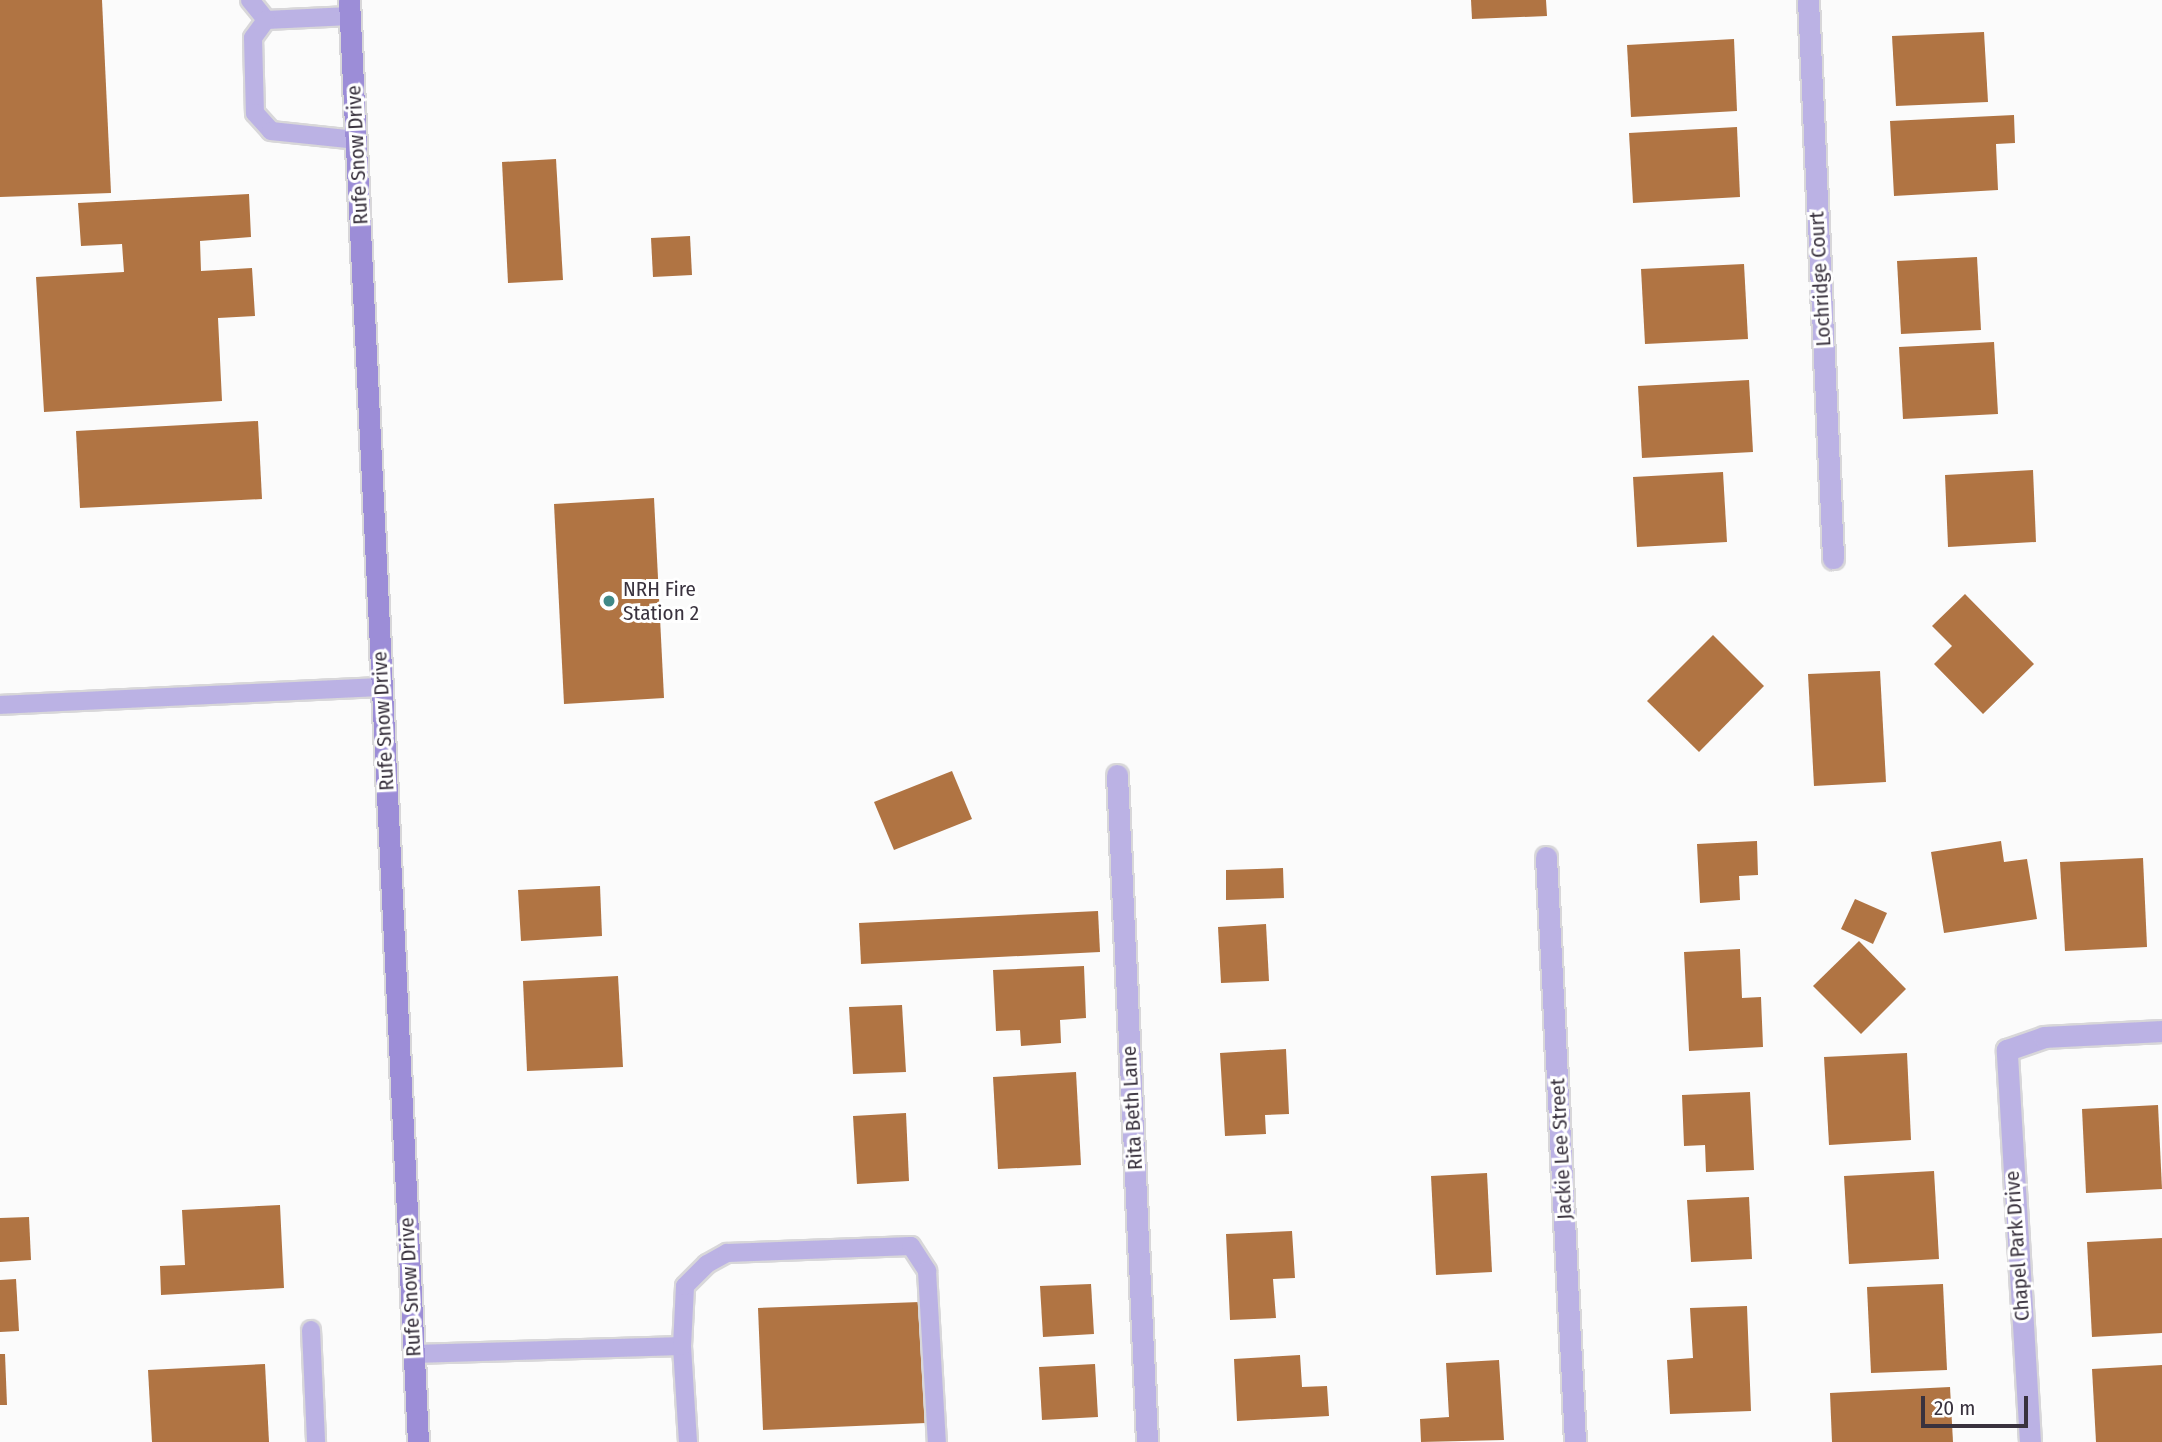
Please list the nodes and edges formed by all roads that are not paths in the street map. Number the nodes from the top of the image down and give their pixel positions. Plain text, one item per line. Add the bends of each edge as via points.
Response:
1 (250, 0) edge
2 (1808, 0) edge
3 (350, 8) edge
4 (266, 20) junction
5 (356, 140) junction
6 (1833, 558) dead end
7 (382, 687) junction
8 (0, 705) edge
9 (1117, 775) dead end
10 (1546, 857) dead end
11 (2162, 1031) edge
12 (311, 1330) dead end
13 (682, 1346) junction
14 (414, 1354) junction
15 (316, 1442) edge
16 (418, 1442) edge
17 (688, 1442) edge
18 (937, 1442) edge
19 (1147, 1442) edge
20 (1575, 1442) edge
21 (2030, 1442) edge

1 - 4 lane
2 - 6 street, Lochridge Court
3 - 4 lane
3 - 5 main road, Rufe Snow Drive
4 - 5 lane via 253,38 255,113 271,131
5 - 7 main road, Rufe Snow Drive
7 - 8 lane
7 - 14 main road, Rufe Snow Drive
9 - 19 street, Rita Beth Lane
10 - 20 street, Jackie Lee Street
11 - 21 street, Chapel Park Drive via 2044,1037 2007,1050
12 - 15 lane
13 - 14 lane
13 - 17 lane
13 - 18 lane via 685,1286 707,1264 727,1253 911,1246 927,1271
14 - 16 main road, Rufe Snow Drive

